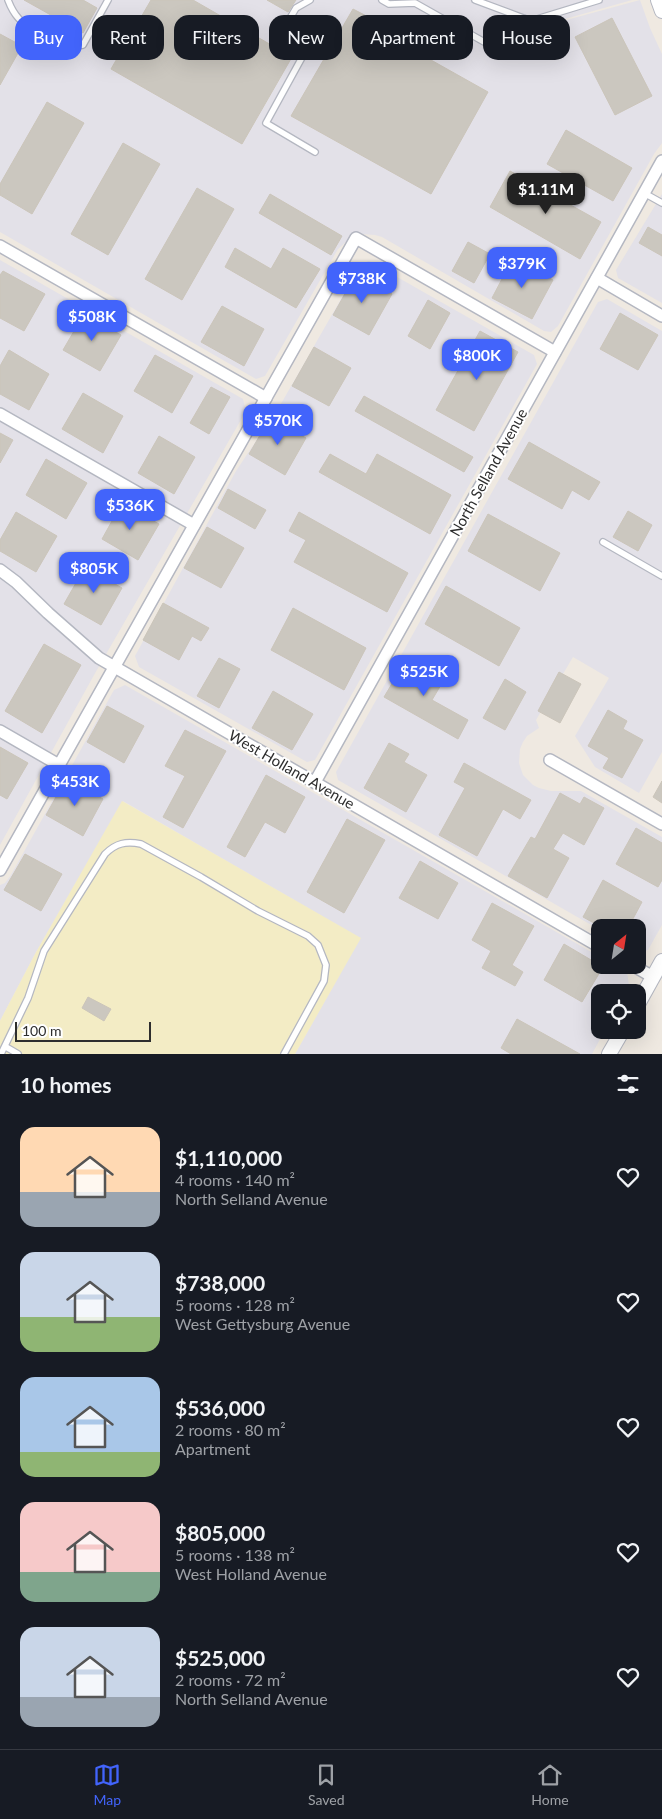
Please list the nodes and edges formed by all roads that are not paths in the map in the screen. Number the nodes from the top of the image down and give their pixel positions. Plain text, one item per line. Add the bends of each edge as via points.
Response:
1 (8, 0) edge
2 (108, 0) edge
3 (310, 0) edge
4 (382, 0) edge
5 (475, 0) edge
6 (599, 0) edge
7 (658, 0) edge
8 (662, 12) edge
9 (515, 15) edge
10 (550, 15) edge
11 (483, 41) edge
12 (316, 152) dead end
13 (662, 161) edge
14 (644, 193) junction
15 (662, 203) edge
16 (0, 246) edge
17 (597, 278) junction
18 (662, 316) edge
19 (555, 352) junction
20 (266, 398) junction
21 (0, 414) edge
22 (194, 526) junction
23 (603, 542) dead end
24 (0, 570) edge
25 (662, 576) edge
26 (114, 667) junction
27 (0, 731) edge
28 (550, 760) dead end
29 (60, 765) junction
30 (315, 782) junction
31 (662, 824) edge
32 (0, 870) edge
33 (591, 941) edge
34 (662, 961) edge
35 (646, 973) edge
36 (653, 977) junction
37 (646, 990) edge
38 (618, 1039) edge
39 (6, 1047) junction
40 (1, 1054) edge
41 (18, 1054) edge
42 (284, 1054) edge
43 (609, 1054) edge

1 - 2 lane via 20,22 33,34 65,48 83,45
3 - 12 lane via 296,8 279,37 305,52 266,123
4 - 11 lane via 389,4 415,3
5 - 9 lane
6 - 10 lane
7 - 8 street
13 - 14 street, North Selland Avenue
14 - 15 lane
14 - 17 street, North Selland Avenue
16 - 20 street
17 - 18 street
17 - 19 street, North Selland Avenue
19 - 20 street via 356,238
19 - 30 street, North Selland Avenue
20 - 22 street
21 - 22 street
22 - 26 street
23 - 25 lane
24 - 26 street, West Holland Avenue via 85,648
26 - 29 street
26 - 30 street, West Holland Avenue
27 - 29 street
28 - 31 street
29 - 32 street
30 - 33 street, West Holland Avenue
34 - 36 street
35 - 36 street
36 - 37 street
38 - 43 street
39 - 40 lane
39 - 41 lane
39 - 42 lane via 44,951 105,854 118,844 130,842 141,844 202,877 318,944 326,965 324,981

